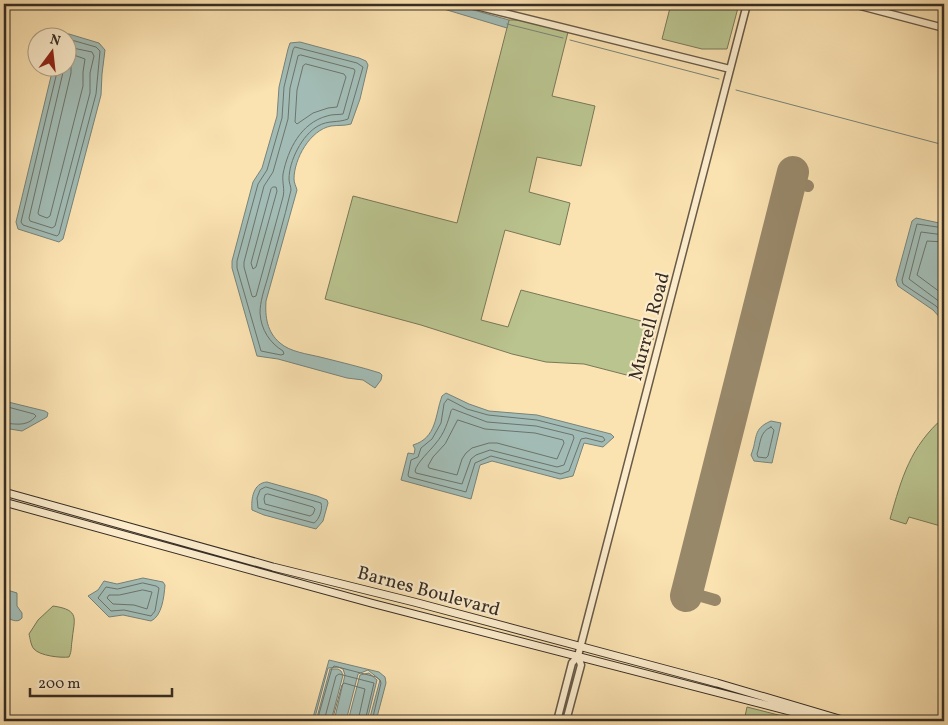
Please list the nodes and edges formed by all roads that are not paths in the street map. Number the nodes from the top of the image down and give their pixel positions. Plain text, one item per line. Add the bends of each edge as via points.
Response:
1 (468, 4) edge
2 (747, 4) edge
3 (853, 4) edge
4 (944, 28) edge
5 (730, 69) junction
6 (4, 492) edge
7 (4, 502) edge
8 (200, 556) junction
9 (270, 568) junction
10 (256, 572) junction
11 (397, 610) junction
12 (464, 615) junction
13 (457, 625) junction
14 (545, 637) junction
15 (580, 647) junction
16 (578, 656) junction
17 (557, 721) edge
18 (566, 721) edge
19 (828, 721) edge
20 (846, 721) edge

1 - 5 street
2 - 5 street, Murrell Road
3 - 4 street
5 - 15 street, Murrell Road
6 - 9 main road, Barnes Boulevard
7 - 8 main road, Barnes Boulevard
8 - 9 main road
8 - 10 main road, Barnes Boulevard
9 - 10 main road
9 - 12 main road, Barnes Boulevard
10 - 11 main road, Barnes Boulevard
11 - 12 main road via 410,609 446,618
11 - 13 main road, Barnes Boulevard
12 - 14 main road, Barnes Boulevard
13 - 14 main road via 468,621 535,638
13 - 16 main road, Barnes Boulevard
14 - 15 main road, Barnes Boulevard
15 - 16 street, Murrell Road
15 - 20 main road, Barnes Boulevard
16 - 17 street, Murrell Road via 572,663
16 - 18 street, Murrell Road via 581,665
16 - 19 main road, Barnes Boulevard

